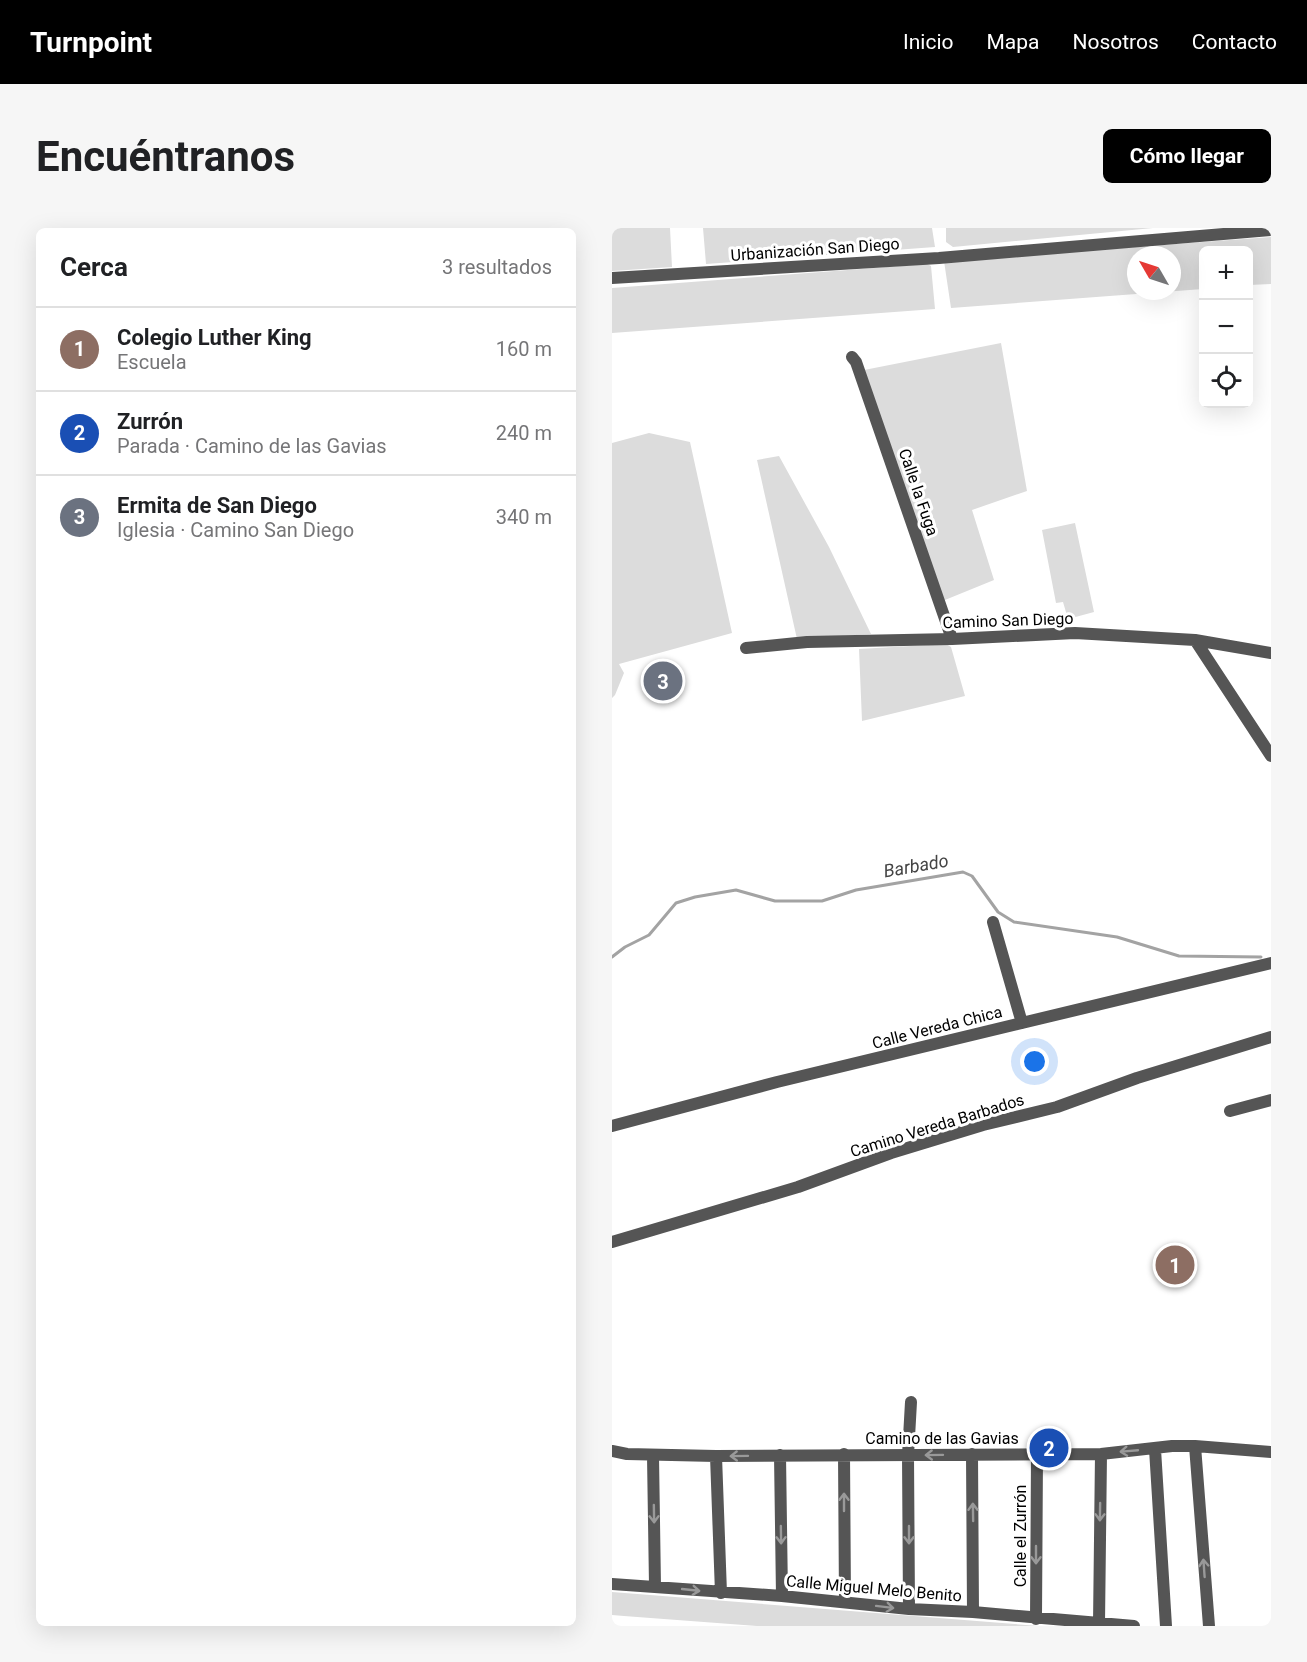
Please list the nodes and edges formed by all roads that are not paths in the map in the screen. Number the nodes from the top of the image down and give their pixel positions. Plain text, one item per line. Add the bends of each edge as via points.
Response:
1 (1271, 230) edge
2 (612, 278) edge
3 (852, 357) dead end
4 (952, 639) junction
5 (1195, 640) junction
6 (746, 648) dead end
7 (1271, 652) edge
8 (1271, 756) edge
9 (993, 922) dead end
10 (1271, 963) edge
11 (1022, 1023) junction
12 (1271, 1037) edge
13 (1271, 1100) edge
14 (1230, 1112) dead end
15 (612, 1126) edge
16 (612, 1242) edge
17 (911, 1402) dead end
18 (1195, 1446) junction
19 (1155, 1449) junction
20 (612, 1451) edge
21 (1271, 1452) edge
22 (844, 1454) junction
23 (972, 1454) junction
24 (1101, 1454) junction
25 (780, 1455) junction
26 (908, 1455) junction
27 (1037, 1455) junction
28 (653, 1456) junction
29 (716, 1456) junction
30 (612, 1584) edge
31 (655, 1586) junction
32 (721, 1593) junction
33 (782, 1596) junction
34 (845, 1602) junction
35 (909, 1610) junction
36 (973, 1612) junction
37 (1036, 1619) junction
38 (1099, 1624) junction
39 (1134, 1626) edge
40 (1167, 1626) edge
41 (1209, 1626) edge

1 - 2 street, Urbanización San Diego via 939,258
3 - 4 street, Calle la Fuga
4 - 5 street, Camino San Diego via 1074,633
4 - 6 street, Camino San Diego via 807,642
5 - 7 street, Camino San Diego
5 - 8 street
9 - 11 street
10 - 11 street, Calle Vereda Chica
11 - 15 street, Calle Vereda Chica
12 - 16 street, Camino Vereda Barbados via 1057,1107 983,1125 798,1187
13 - 14 street
17 - 26 street
18 - 19 street, Camino de las Gavias
18 - 21 street, Camino de las Gavias
41 -> 18 street
19 -> 24 street, Camino de las Gavias
19 - 40 street
20 - 28 street, Camino de las Gavias
22 - 25 street, Camino de las Gavias
22 - 26 street, Camino de las Gavias
34 -> 22 street
23 -> 26 street, Camino de las Gavias
23 - 27 street, Camino de las Gavias
36 -> 23 street
24 - 27 street, Camino de las Gavias
24 -> 38 street
25 -> 29 street, Camino de las Gavias
25 -> 33 street
26 -> 35 street
27 -> 37 street, Calle el Zurrón
28 - 29 street, Camino de las Gavias
28 -> 31 street
29 - 32 street
30 - 31 street, Calle Miguel Melo Benito
31 -> 32 street, Calle Miguel Melo Benito
32 - 33 street, Calle Miguel Melo Benito
33 - 34 street, Calle Miguel Melo Benito
34 -> 35 street, Calle Miguel Melo Benito
35 - 36 street, Calle Miguel Melo Benito
36 - 37 street, Calle Miguel Melo Benito
37 - 38 street, Calle Miguel Melo Benito
38 - 39 street, Calle Miguel Melo Benito

